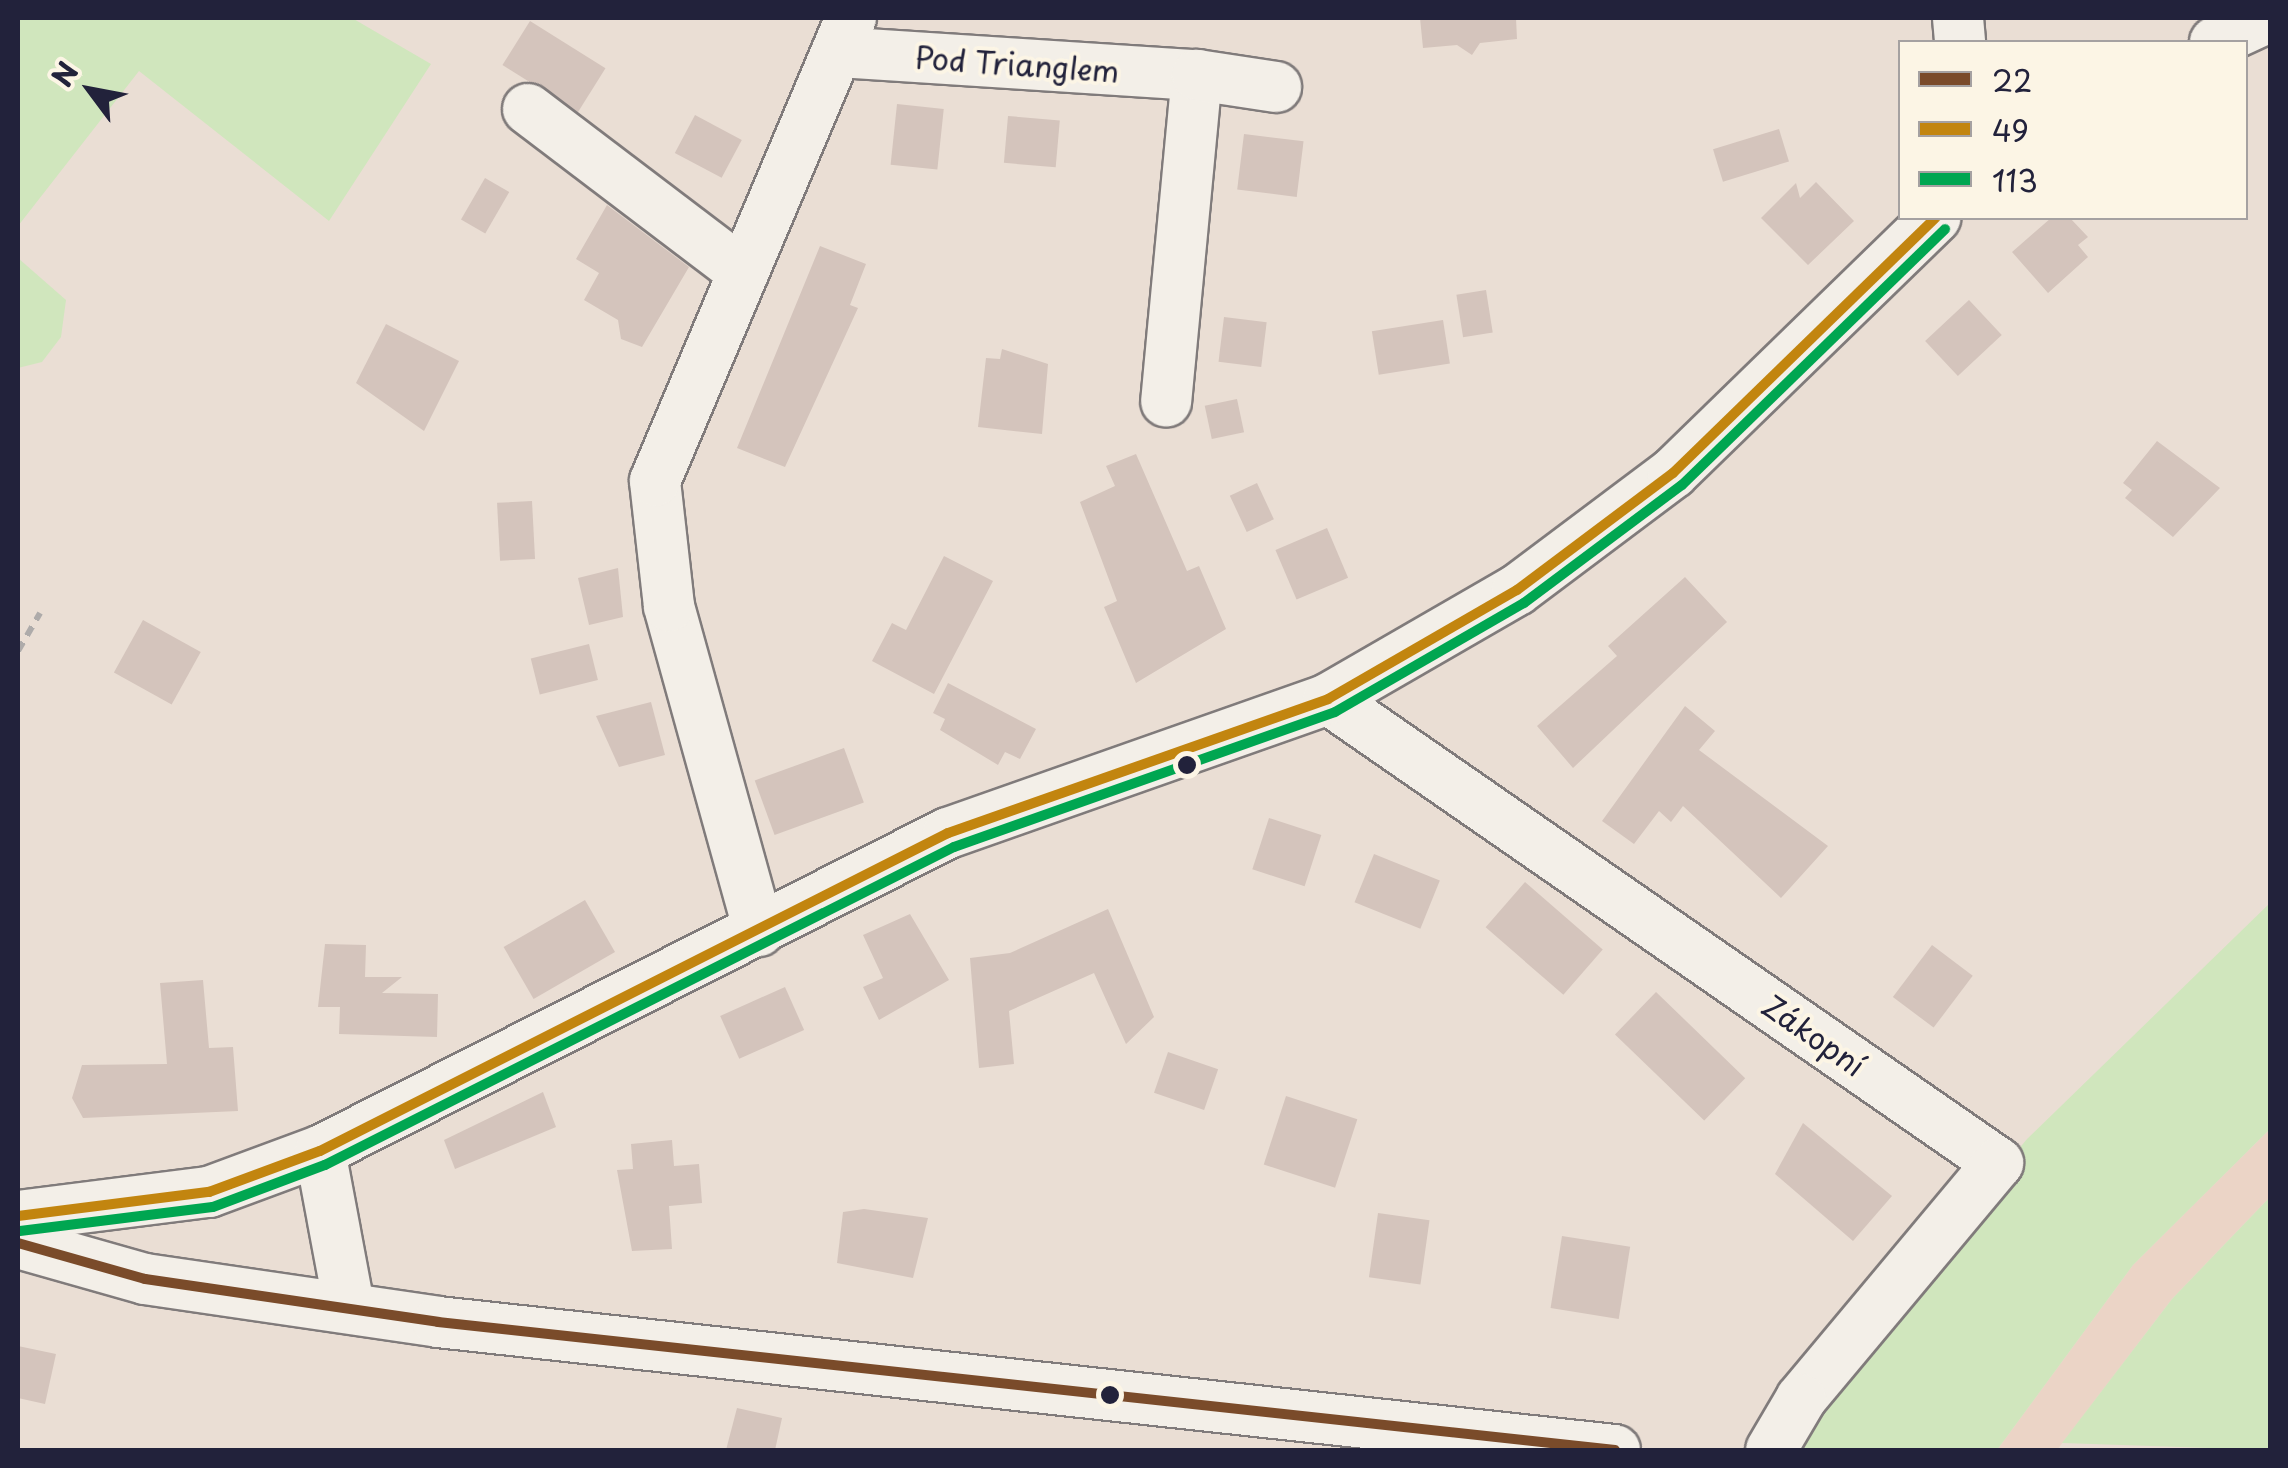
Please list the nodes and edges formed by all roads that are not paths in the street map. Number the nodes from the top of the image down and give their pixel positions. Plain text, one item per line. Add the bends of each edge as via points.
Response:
1 (2267, 18) edge
2 (844, 35) edge
3 (2219, 40) edge
4 (1197, 76) junction
5 (1276, 86) dead end
6 (528, 109) dead end
7 (1933, 220) edge
8 (743, 272) junction
9 (1166, 402) dead end
10 (1328, 698) junction
11 (759, 931) junction
12 (320, 1151) junction
13 (18, 1216) edge
14 (18, 1243) edge
15 (349, 1306) junction
16 (1615, 1450) edge
17 (1771, 1450) edge

1 - 3 street
2 - 4 street, Pod Trianglem
2 - 8 street
4 - 5 street, Pod Trianglem
4 - 9 street
6 - 8 street
7 - 10 street via 1672,473 1517,590
8 - 11 street via 655,481 669,606
10 - 11 street via 948,833
10 - 17 street, Zákopní via 1998,1163 1801,1399
11 - 12 street
12 - 13 street via 210,1192
12 - 15 street
14 - 15 street via 145,1278
15 - 16 street via 962,1384

